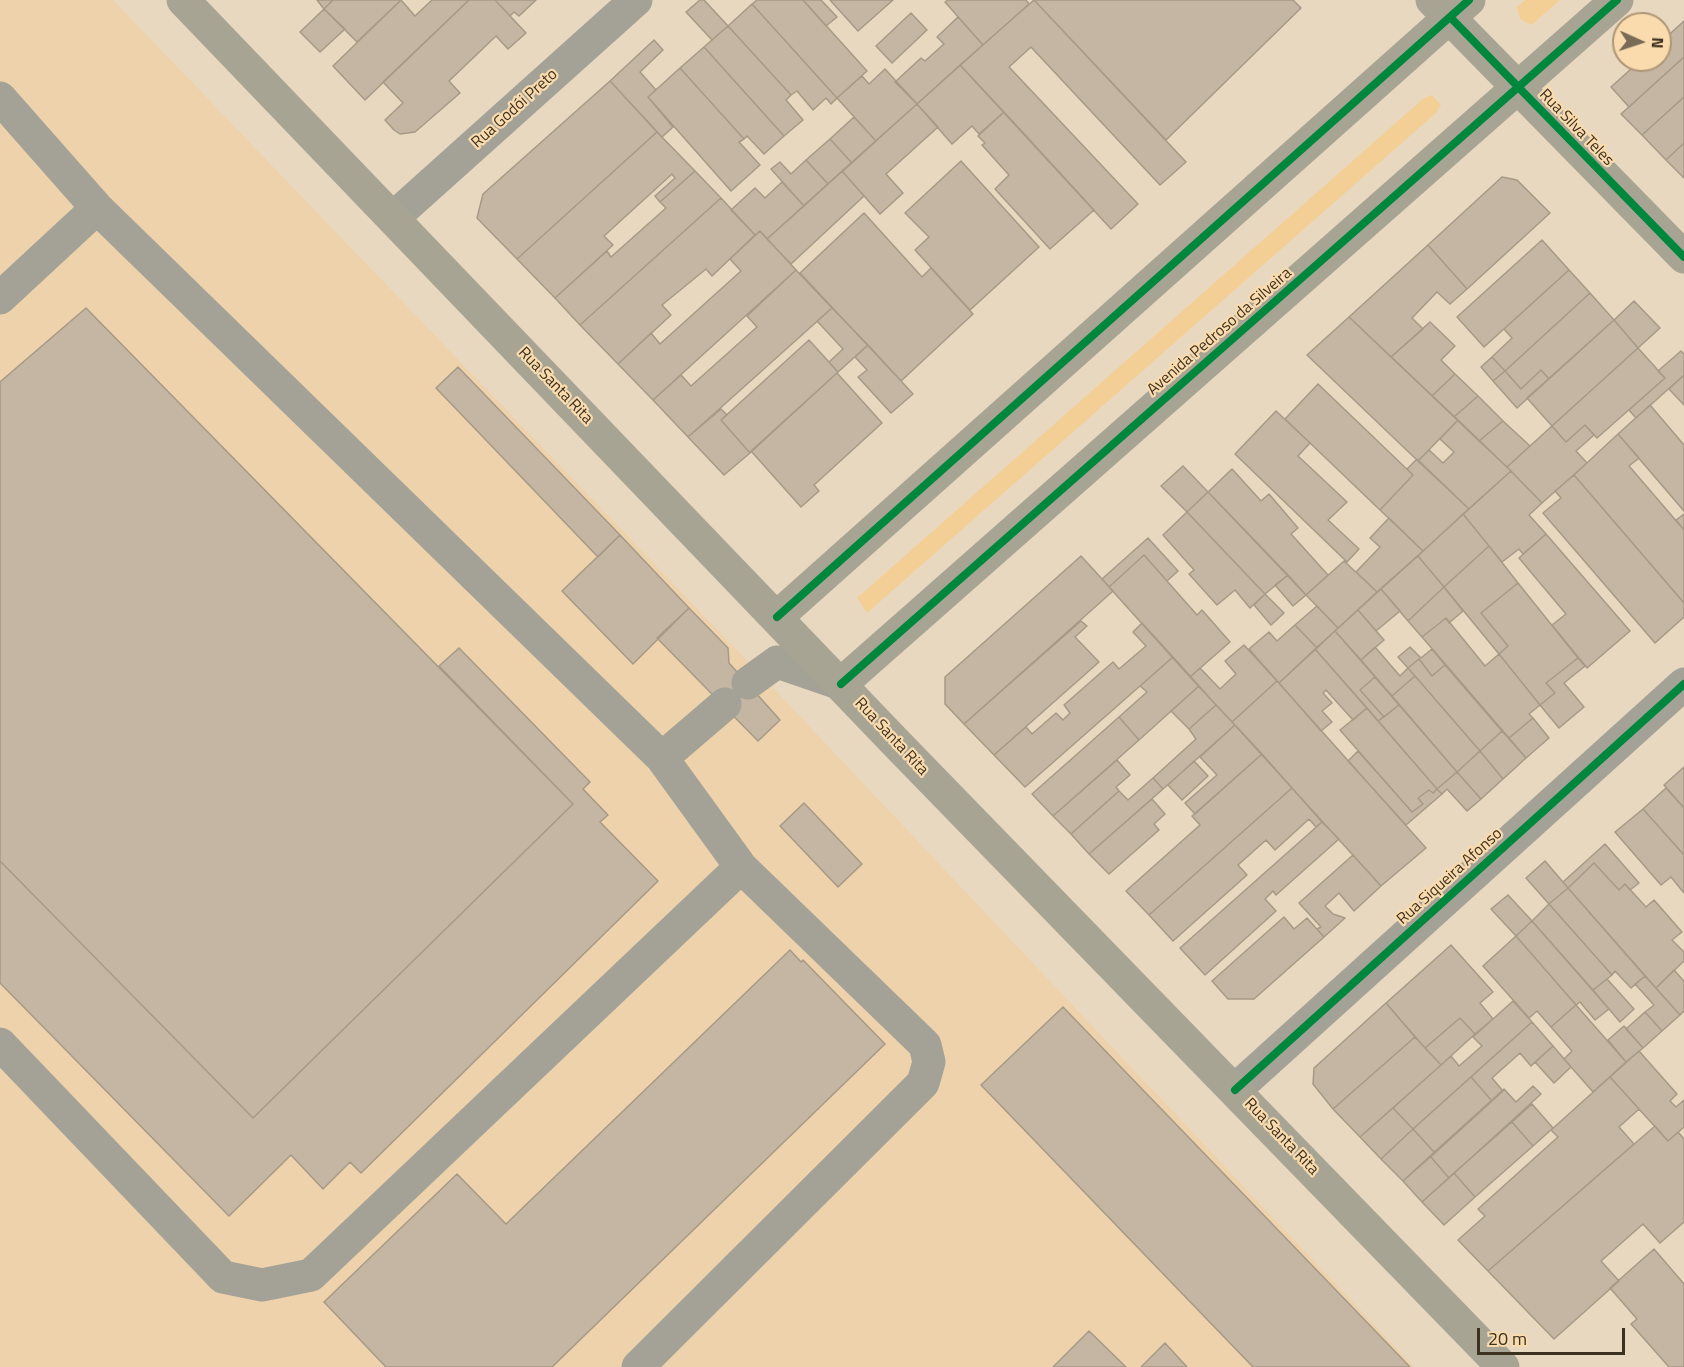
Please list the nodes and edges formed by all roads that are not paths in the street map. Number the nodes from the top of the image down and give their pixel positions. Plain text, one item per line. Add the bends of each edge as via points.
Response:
1 (183, 0) edge
2 (636, 0) edge
3 (1617, 0) edge
4 (1450, 6) edge
5 (1517, 86) junction
6 (0, 98) edge
7 (97, 208) junction
8 (393, 218) junction
9 (1684, 256) edge
10 (0, 298) edge
11 (777, 617) junction
12 (777, 662) junction
13 (841, 684) junction
14 (1684, 684) edge
15 (662, 758) junction
16 (741, 867) junction
17 (0, 1044) edge
18 (1235, 1090) junction
19 (638, 1367) edge
20 (1503, 1367) edge

1 - 8 main road, Rua Santa Rita
2 - 8 street, Rua Godói Preto
3 - 5 main road, Avenida Pedroso da Silveira
4 - 5 main road, Rua Silva Teles
4 - 11 main road
5 - 9 main road, Rua Silva Teles
5 - 13 main road, Avenida Pedroso da Silveira
6 - 7 street
7 - 10 street
7 - 15 street
8 - 11 main road, Rua Santa Rita
11 - 12 street
11 - 13 main road, Rua Santa Rita
12 - 13 street
12 - 15 street
13 - 18 main road, Rua Santa Rita
14 - 18 street, Rua Siqueira Afonso
15 - 16 street
16 - 17 street via 311,1275 262,1286 223,1277
16 - 19 street via 925,1044 929,1062 923,1083
18 - 20 main road, Rua Santa Rita

